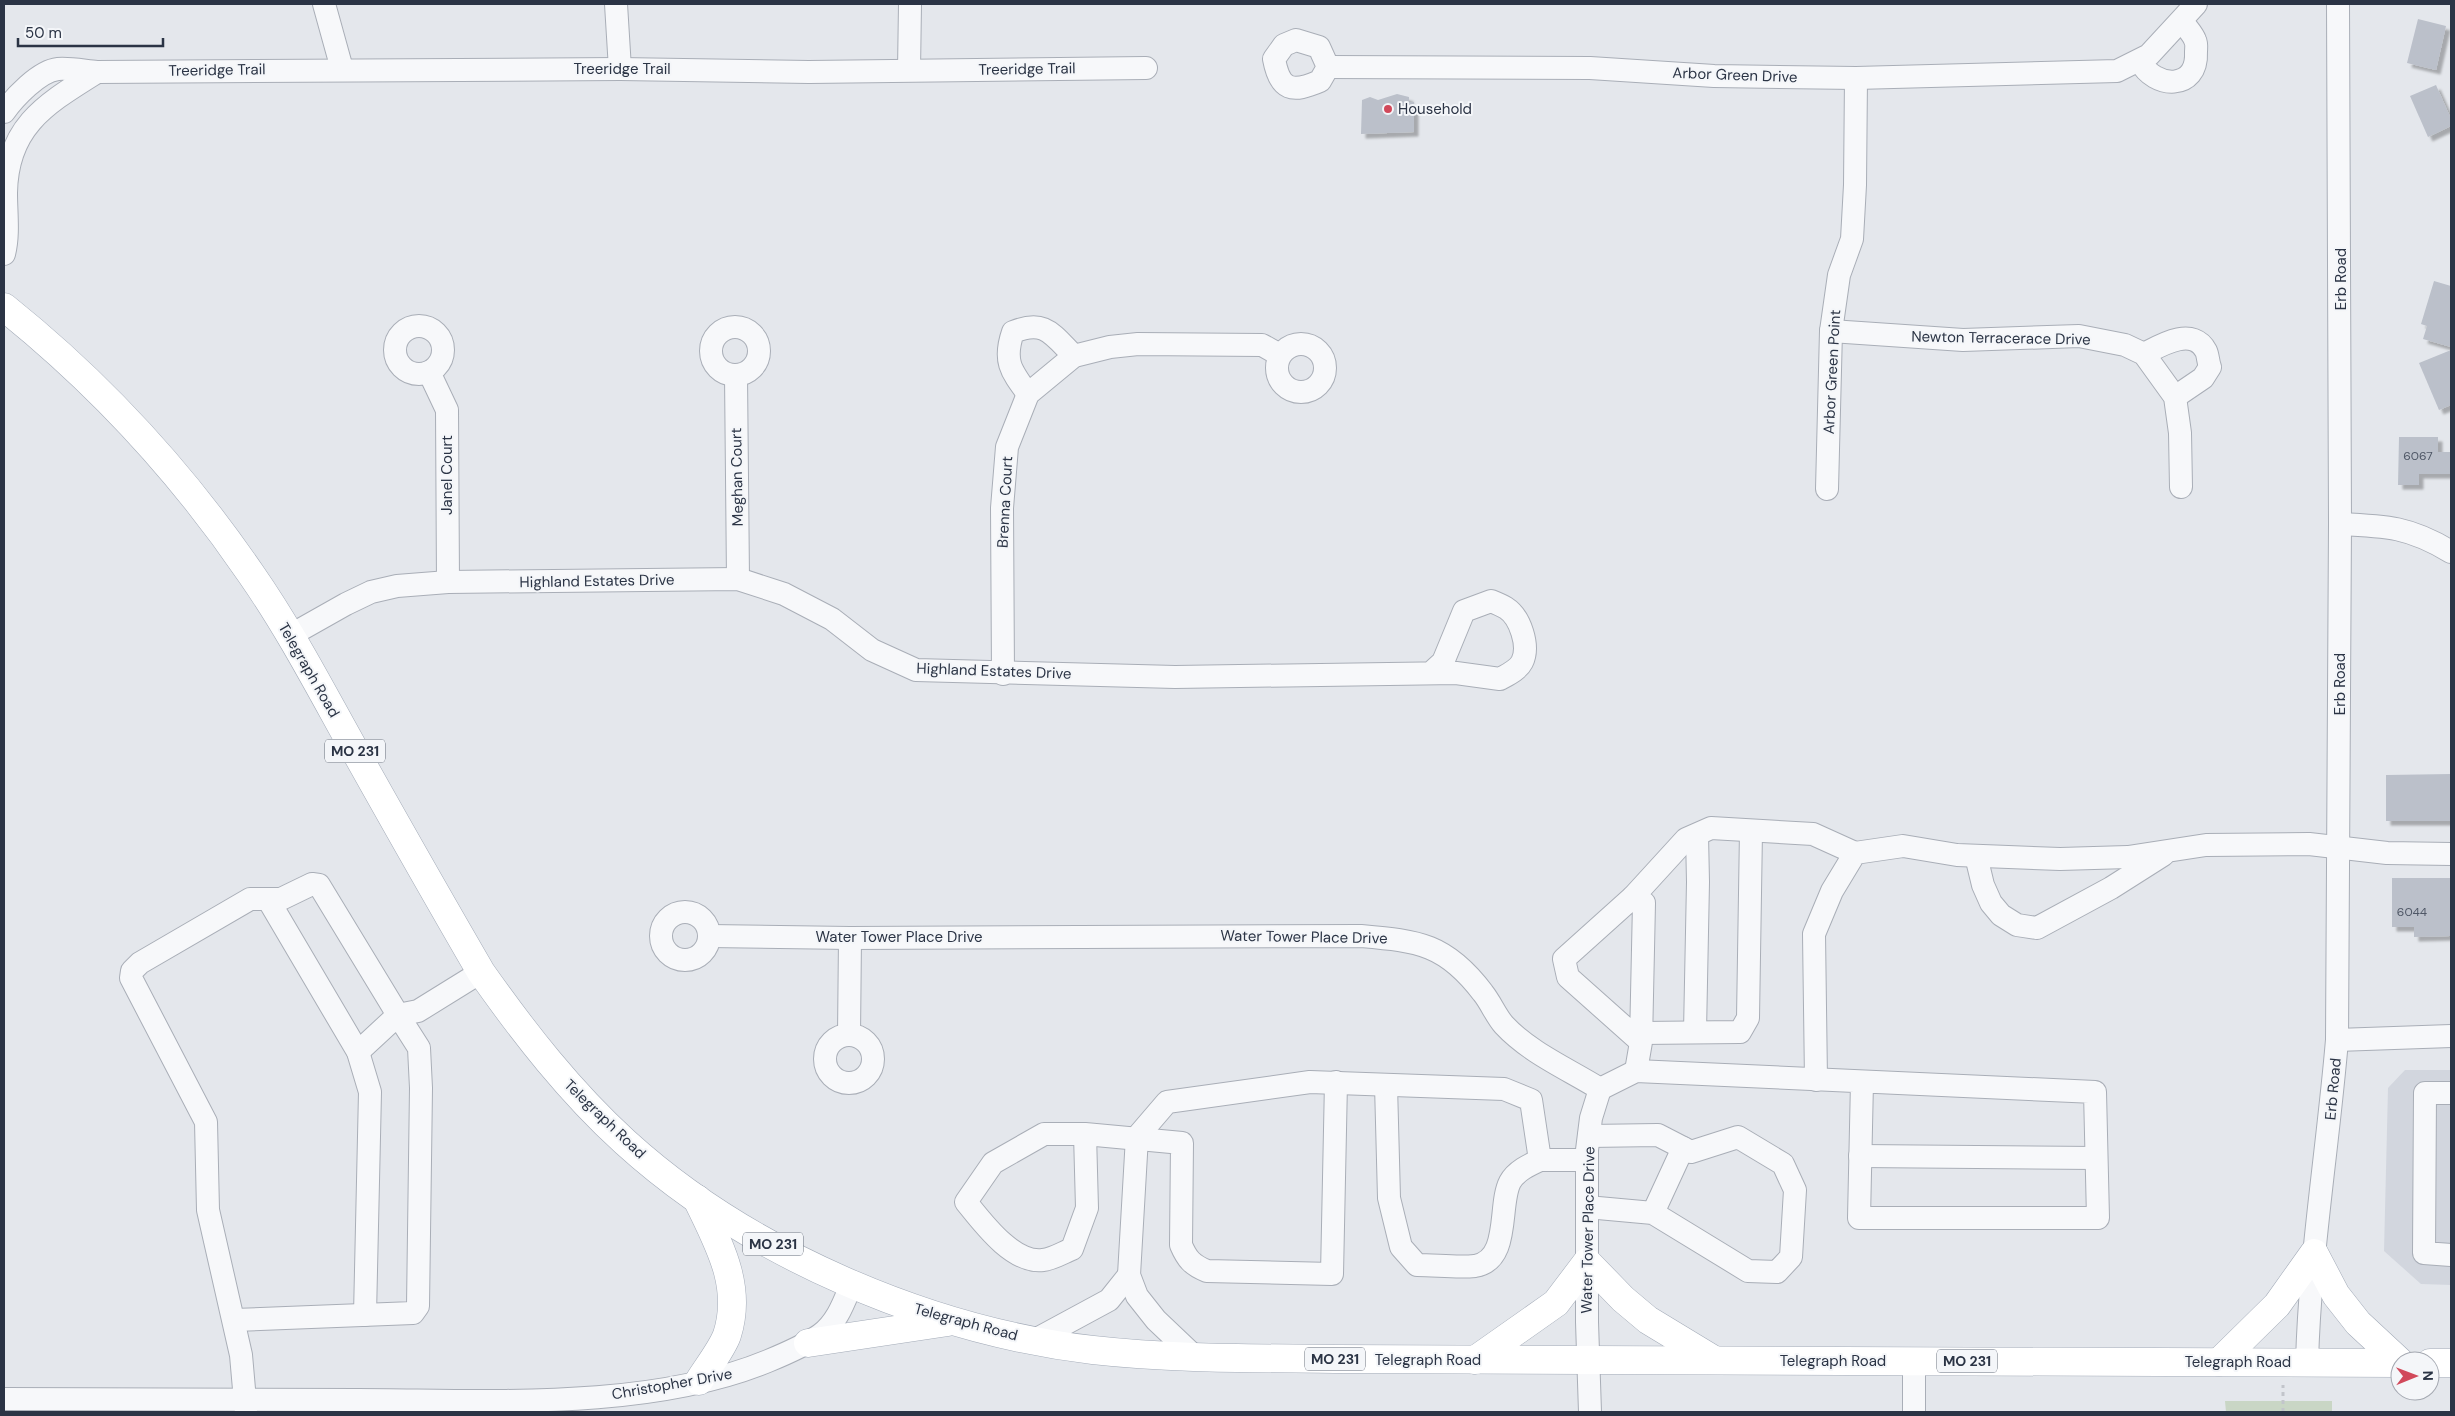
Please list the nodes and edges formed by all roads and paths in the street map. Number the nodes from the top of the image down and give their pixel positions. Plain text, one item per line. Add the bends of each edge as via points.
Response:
1 (324, 4) edge
2 (616, 4) edge
3 (910, 4) edge
4 (2196, 4) edge
5 (2338, 4) edge
6 (2182, 21) junction
7 (2140, 60) junction
8 (1328, 67) dead end
9 (1146, 68) dead end
10 (342, 69) junction
11 (620, 69) junction
12 (910, 70) junction
13 (97, 72) junction
14 (1856, 78) junction
15 (4, 112) edge
16 (4, 254) edge
17 (4, 308) edge
18 (1831, 331) junction
19 (2144, 354) junction
20 (1280, 355) dead end
21 (1074, 356) junction
22 (429, 372) dead end
23 (736, 375) dead end
24 (1028, 394) junction
25 (2175, 397) junction
26 (2182, 488) dead end
27 (1827, 489) dead end
28 (2340, 524) junction
29 (2451, 552) edge
30 (738, 579) junction
31 (448, 582) junction
32 (291, 635) junction
33 (1432, 672) dead end
34 (1003, 674) junction
35 (1751, 831) junction
36 (1697, 835) junction
37 (2340, 849) junction
38 (2170, 851) junction
39 (1855, 854) junction
40 (2451, 854) edge
41 (1976, 856) junction
42 (1633, 897) junction
43 (269, 901) junction
44 (709, 936) dead end
45 (850, 938) junction
46 (481, 972) junction
47 (398, 1015) junction
48 (1695, 1032) junction
49 (849, 1035) dead end
50 (2451, 1036) edge
51 (1641, 1037) junction
52 (2337, 1040) junction
53 (358, 1052) junction
54 (1636, 1071) junction
55 (1816, 1080) junction
56 (1336, 1082) junction
57 (1862, 1082) junction
58 (1386, 1085) junction
59 (1600, 1089) junction
60 (2451, 1093) edge
61 (1085, 1134) junction
62 (1589, 1136) junction
63 (1137, 1137) junction
64 (1683, 1148) junction
65 (1860, 1156) junction
66 (2096, 1158) junction
67 (1540, 1160) junction
68 (1587, 1160) junction
69 (697, 1199) junction
70 (1587, 1207) junction
71 (1653, 1213) junction
72 (2314, 1253) junction
73 (2451, 1255) edge
74 (1587, 1262) junction
75 (1129, 1275) junction
76 (852, 1283) junction
77 (365, 1315) junction
78 (234, 1320) junction
79 (954, 1321) junction
80 (1035, 1340) junction
81 (808, 1343) junction
82 (2390, 1353) edge
83 (1195, 1357) junction
84 (1475, 1360) junction
85 (1588, 1360) junction
86 (1715, 1361) junction
87 (1914, 1361) junction
88 (2219, 1362) junction
89 (2308, 1362) junction
90 (2390, 1362) edge
91 (699, 1381) junction
92 (4, 1399) edge
93 (246, 1406) edge
94 (394, 1406) edge
95 (1590, 1412) edge
96 (1914, 1412) edge

1 - 10 street
2 - 11 street
3 - 12 street
4 - 6 street, Arbor Green Drive
5 - 28 street, Erb Road
6 - 7 street, Arbor Green Drive
6 - 7 street via 2196,40 2196,60 2191,75 2173,82 2158,79 2146,72
7 - 14 street, Arbor Green Drive via 2117,71
8 - 14 street, Arbor Green Drive via 1590,68 1714,76
9 - 12 street, Treeridge Trail
10 - 11 street, Treeridge Trail
10 - 13 street, Treeridge Trail
11 - 12 street, Treeridge Trail
13 - 15 street, Treeridge Trail via 56,69 31,83
13 - 16 street via 35,115 14,145 6,191
14 - 18 street, Arbor Green Point via 1852,240 1839,275
17 - 32 main road, Telegraph Road / MO 231 via 79,372 152,448 194,497 251,573
18 - 19 street, Newton Terracerace Drive via 1963,340 2079,336 2125,345
18 - 27 street, Arbor Green Point
19 - 25 street
19 - 25 street via 2178,338 2196,341 2206,350 2210,366 2203,378
20 - 21 street, Brenna Court via 1262,346 1138,344
21 - 24 street, Brenna Court
21 - 24 street via 1050,332 1030,326 1013,332 1007,348 1010,369
22 - 31 street, Janel Court via 447,410
23 - 30 street, Meghan Court
24 - 34 street, Brenna Court via 1007,447 1002,508
25 - 26 street
28 - 29 street via 2381,526 2415,533
28 - 37 street, Erb Road
30 - 31 street, Highland Estates Drive
30 - 34 street, Highland Estates Drive via 784,594 832,619 872,650 916,670
31 - 32 street, Highland Estates Drive via 397,586 371,592
32 - 46 main road, Telegraph Road / MO 231
33 - 34 street, Highland Estates Drive via 1175,677
35 - 36 street via 1711,828
35 - 39 street via 1814,834
35 - 48 street via 1748,1018 1740,1032
36 - 42 street via 1686,840
36 - 48 street
37 - 38 street via 2309,844 2206,845
37 - 40 street
37 - 52 street, Erb Road
38 - 41 street via 2128,857 2060,860
38 - 41 street via 2037,928 2017,925 2001,915 1991,903
39 - 41 street via 1903,846 1957,856
39 - 55 street via 1832,892 1814,934
42 - 51 street via 1644,903
42 - 51 street via 1564,959 1568,977
43 - 47 street via 281,899 312,884 319,885
43 - 53 street
43 - 78 street via 250,899 140,963 132,971 131,978 206,1122 208,1210
44 - 45 street, Water Tower Place Drive
45 - 49 street
45 - 59 street, Water Tower Place Drive via 1361,936 1402,939 1437,949 1458,964 1484,994 1504,1025 1539,1053
46 - 47 street via 418,1011
46 - 69 main road, Telegraph Road / MO 231 via 547,1061 587,1104 625,1142
47 - 53 street
47 - 77 street via 419,1048 418,1306 413,1313
48 - 51 street
50 - 52 street
51 - 54 street
52 - 72 street, Erb Road
53 - 77 street via 370,1092
54 - 55 street
54 - 59 street
55 - 57 street
56 - 58 street
56 - 63 street via 1310,1082 1167,1102
56 - 63 street via 1332,1274 1207,1271 1187,1260 1181,1245 1182,1143
57 - 65 street
57 - 66 street via 2095,1092
58 - 67 street via 1504,1089 1531,1100
58 - 67 street via 1389,1198 1401,1247 1417,1265 1476,1266 1491,1257 1498,1245 1509,1182 1522,1169
59 - 62 street, Water Tower Place Drive
60 - 73 street via 2425,1093 2424,1253
61 - 61 street via 1087,1208 1072,1249 1043,1260 1024,1257 991,1234 966,1202 993,1163 1044,1134
61 - 63 street
62 - 64 street via 1658,1135
62 - 68 street, Water Tower Place Drive
63 - 75 street
64 - 71 street
64 - 71 street via 1691,1152 1738,1137 1783,1164 1795,1190 1791,1257 1777,1272 1748,1271
65 - 66 street
65 - 66 street via 1859,1218 2098,1218
67 - 68 street
68 - 70 street, Water Tower Place Drive
69 - 76 main road, Telegraph Road / MO 231 via 785,1251
69 - 91 main road via 727,1263 732,1289 726,1336
70 - 71 street
70 - 74 street, Water Tower Place Drive
72 - 82 main road via 2346,1310
72 - 88 main road via 2277,1305
72 - 89 street, Erb Road
74 - 84 main road via 1556,1303
74 - 85 street, Water Tower Place Drive
74 - 86 main road via 1648,1320
75 - 80 street via 1109,1300
75 - 83 street via 1137,1296 1156,1320
76 - 79 main road, Telegraph Road / MO 231
76 - 81 street, Christopher Drive via 837,1318
77 - 78 street
78 - 93 street
79 - 80 main road, Telegraph Road / MO 231
79 - 81 main road
80 - 83 main road, Telegraph Road / MO 231 via 1092,1350
81 - 91 street, Christopher Drive via 748,1369
83 - 84 main road, Telegraph Road / MO 231
84 - 85 main road, Telegraph Road / MO 231
85 - 86 main road, Telegraph Road / MO 231
85 - 95 street, Water Tower Place Drive
86 - 87 main road, Telegraph Road / MO 231
87 - 88 main road, Telegraph Road / MO 231
87 - 96 street
88 - 89 main road, Telegraph Road / MO 231
89 - 90 main road, Telegraph Road / MO 231
91 - 94 street, Christopher Drive via 599,1397
92 - 93 street, Christopher Drive
93 - 94 street, Christopher Drive

